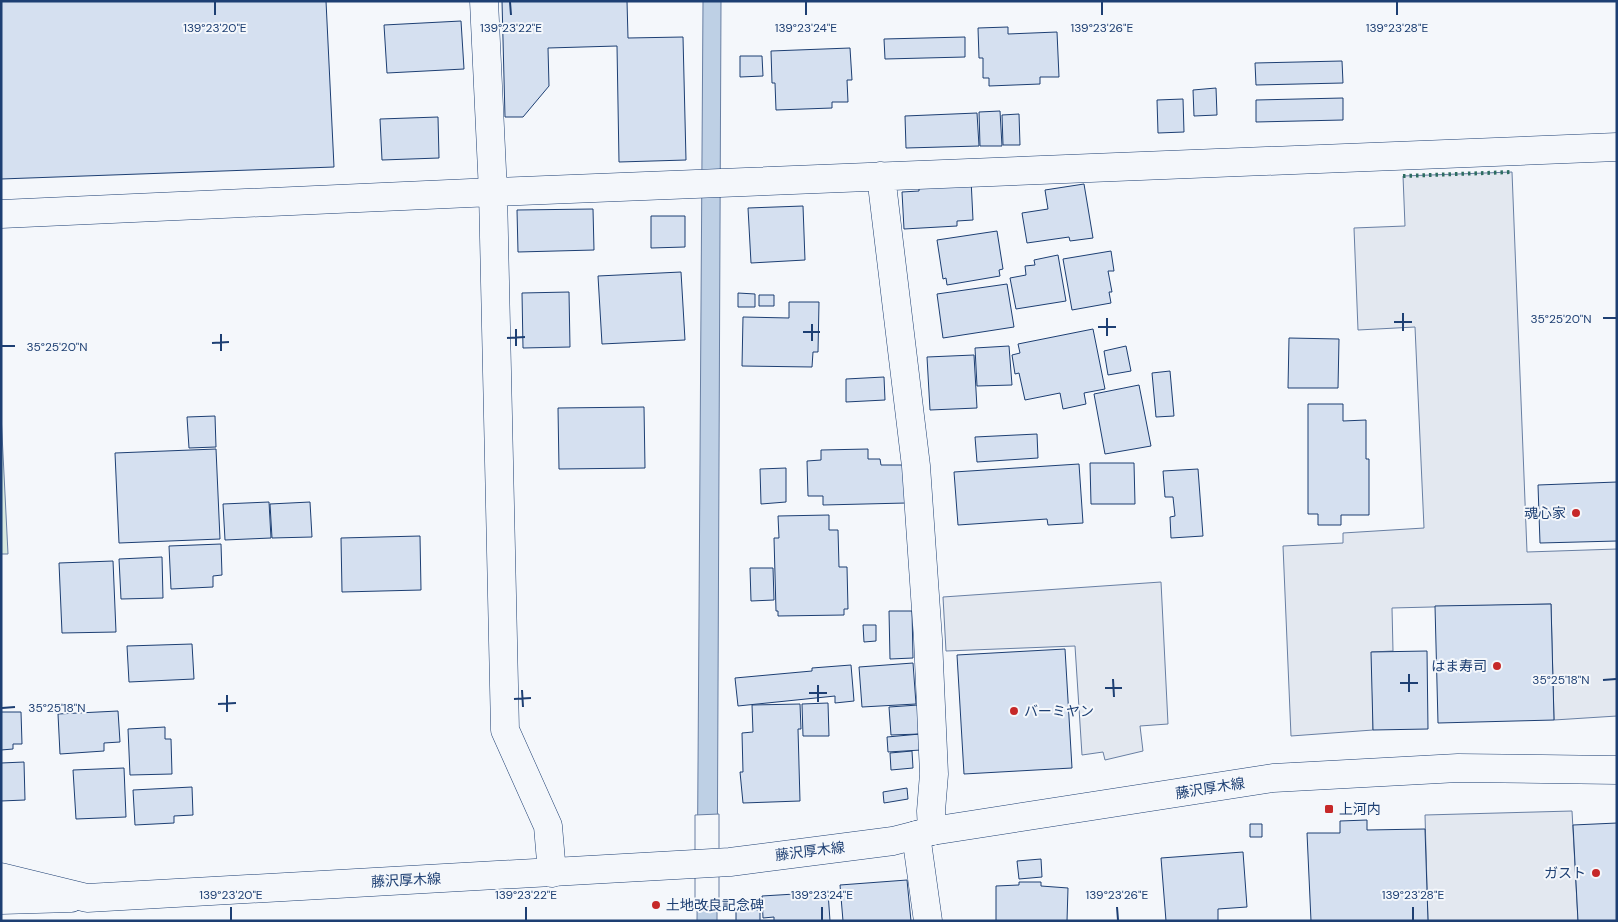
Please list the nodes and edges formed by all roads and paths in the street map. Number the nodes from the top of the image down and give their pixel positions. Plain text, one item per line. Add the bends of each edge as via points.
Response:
1 (484, 1) edge
2 (1617, 147) edge
3 (881, 176) junction
4 (493, 192) junction
5 (1, 214) edge
6 (1617, 770) edge
7 (924, 833) junction
8 (552, 873) junction
9 (1, 877) edge
10 (87, 898) junction
11 (1, 900) edge
12 (928, 921) edge

1 - 4 street
2 - 3 street
3 - 4 street
3 - 7 street via 916,466 928,639 934,774 931,811
4 - 5 street
4 - 8 street via 505,730 548,826
6 - 7 street, 藤沢厚木線 via 1458,768 1273,778
7 - 8 street, 藤沢厚木線 via 894,841 730,862
7 - 12 street
8 - 10 street, 藤沢厚木線
9 - 10 street, 藤沢厚木線
10 - 11 street

